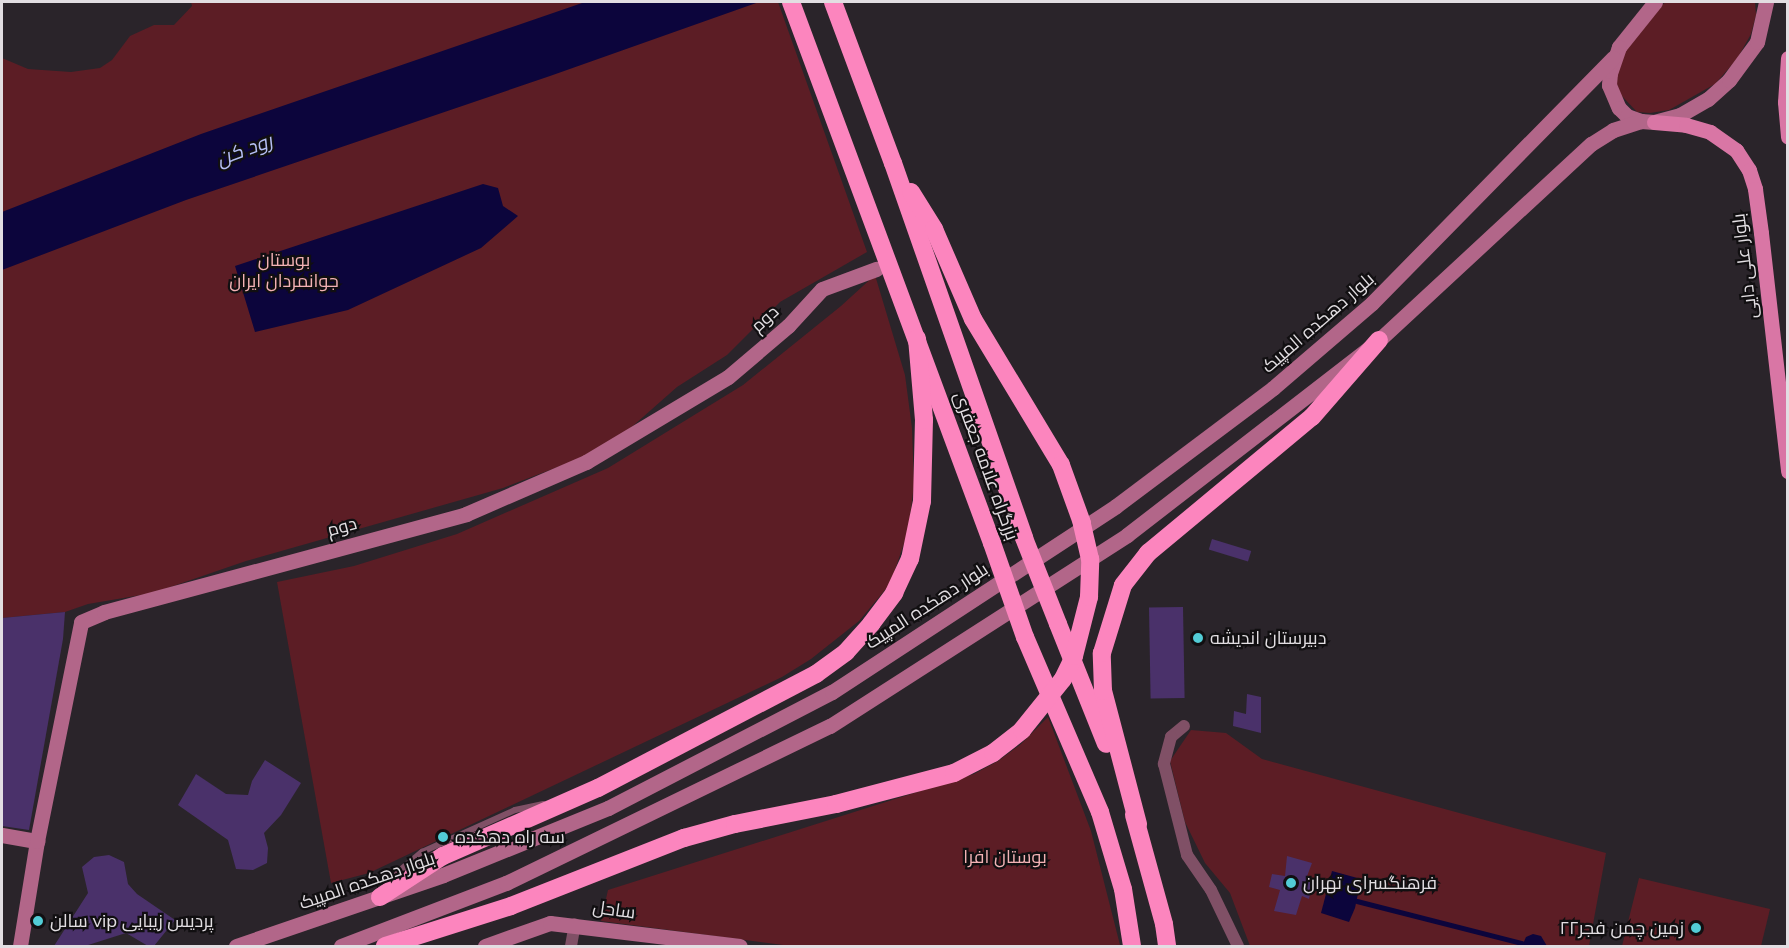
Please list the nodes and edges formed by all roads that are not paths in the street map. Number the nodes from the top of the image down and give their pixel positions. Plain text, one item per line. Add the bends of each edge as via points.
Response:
1 (791, 2) edge
2 (833, 2) edge
3 (1655, 2) edge
4 (1766, 2) edge
5 (1613, 58) junction
6 (1788, 58) edge
7 (1647, 122) junction
8 (1788, 136) edge
9 (893, 163) junction
10 (876, 268) dead end
11 (916, 338) junction
12 (1379, 340) junction
13 (1788, 471) edge
14 (1184, 726) dead end
15 (1138, 824) junction
16 (2, 835) edge
17 (37, 841) junction
18 (382, 896) junction
19 (575, 924) junction
20 (709, 944) edge
21 (20, 946) edge
22 (236, 946) edge
23 (341, 946) edge
24 (385, 946) edge
25 (485, 946) edge
26 (571, 946) edge
27 (740, 946) edge
28 (1132, 946) edge
29 (1167, 946) edge
30 (1238, 946) edge

1 - 11 highway, بزرگراه علامه جعفری
2 - 9 highway, بزرگراه علامه جعفری
3 - 5 main road
4 - 7 main road via 1757,42 1729,80 1694,108
5 - 7 main road via 1609,85 1614,97 1627,116
5 - 18 main road, بلوار دهکده المپیک via 1372,303 1273,388 1116,506 832,692 608,808
6 - 8 main road
7 - 12 main road via 1613,130 1591,144
7 - 13 main road, بلوار علی دایی via 1686,125 1710,132 1736,150 1749,170 1761,233
9 - 15 highway, بزرگراه علامه جعفری, bridge via 1024,538
9 - 24 highway, bridge via 934,229 973,319 1061,465 1082,523 1090,559 1089,597 1064,679 1022,730 993,753 954,773 684,838 511,906
10 - 17 main road, دوم via 822,289 788,326 728,377 586,462 466,514 104,612 81,622
11 - 18 highway via 924,420 922,501 910,559 894,593 846,652 816,674 598,788 443,856
11 - 28 highway, بزرگراه علامه جعفری, bridge via 1025,638 1100,812 1123,889
12 - 15 highway via 1312,417 1148,553 1123,585 1102,653 1103,692
12 - 23 main road via 1127,536 830,726 507,883
14 - 30 street via 1172,737 1164,764 1187,855 1211,890
15 - 29 highway, بزرگراه علامه جعفری
16 - 17 main road
17 - 21 main road, دوم
18 - 22 main road, بلوار دهکده المپیک
19 - 20 main road, ساحل
19 - 25 main road, ساحل via 550,923
19 - 26 street
20 - 27 main road, ساحل

